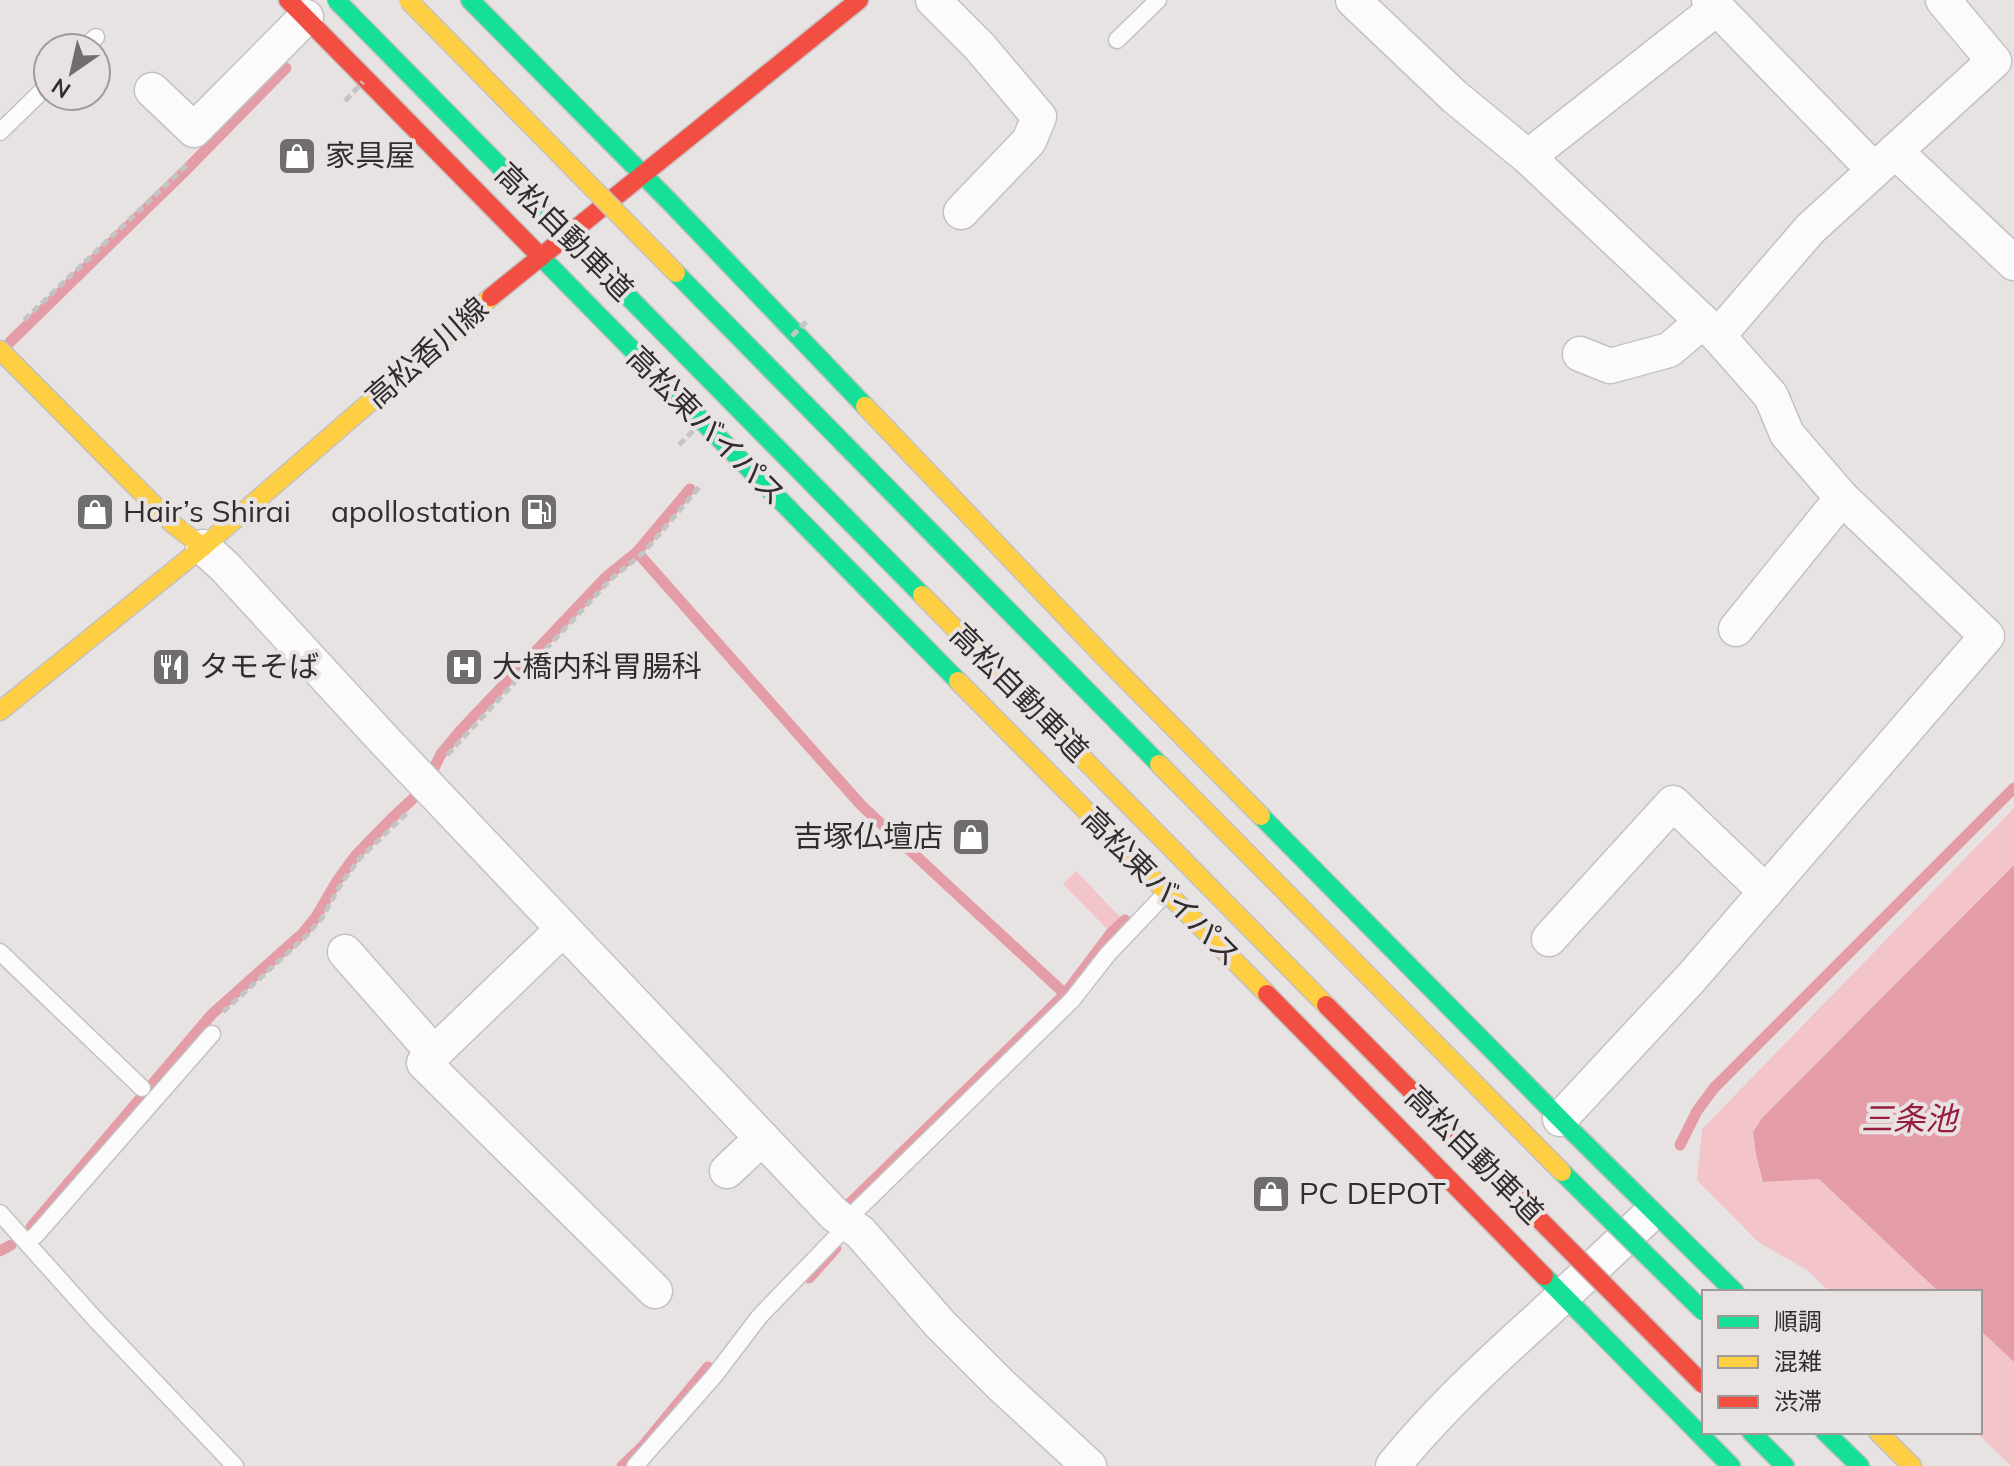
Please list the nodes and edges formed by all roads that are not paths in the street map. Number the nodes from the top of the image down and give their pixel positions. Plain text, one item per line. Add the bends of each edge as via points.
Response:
1 (336, 0) edge
2 (408, 0) edge
3 (470, 0) edge
4 (859, 0) edge
5 (933, 0) edge
6 (1158, 0) edge
7 (1353, 0) edge
8 (1943, 0) edge
9 (1713, 4) edge
10 (297, 9) edge
11 (1117, 40) dead end
12 (2004, 67) edge
13 (152, 90) dead end
14 (32, 101) edge
15 (0, 132) edge
16 (1528, 157) junction
17 (1884, 161) junction
18 (643, 175) junction
19 (961, 212) dead end
20 (540, 258) junction
21 (2014, 263) edge
22 (1710, 329) junction
23 (0, 350) edge
24 (1580, 354) dead end
25 (1842, 498) junction
26 (203, 547) junction
27 (1736, 629) dead end
28 (1998, 631) edge
29 (0, 711) edge
30 (1766, 892) junction
31 (1166, 893) junction
32 (563, 929) junction
33 (1549, 939) dead end
34 (0, 952) edge
35 (345, 952) dead end
36 (212, 1034) dead end
37 (433, 1052) junction
38 (142, 1088) dead end
39 (1560, 1119) junction
40 (762, 1138) junction
41 (727, 1171) dead end
42 (1653, 1212) junction
43 (0, 1213) edge
44 (847, 1223) junction
45 (27, 1242) junction
46 (1733, 1290) edge
47 (655, 1291) dead end
48 (1563, 1295) junction
49 (1702, 1310) edge
50 (1702, 1383) edge
51 (1753, 1434) edge
52 (1827, 1434) edge
53 (1880, 1434) edge
54 (1901, 1458) edge
55 (1077, 1462) edge
56 (230, 1464) edge
57 (635, 1466) edge
58 (1393, 1466) edge
59 (1731, 1466) edge
60 (1785, 1466) edge
61 (1860, 1466) edge
62 (1912, 1466) edge

1 - 50 main road, 高松自動車道, bridge
2 - 49 main road, 高松自動車道, bridge
3 - 18 main road
4 - 18 main road, 高松香川線
5 - 19 street via 1039,117 1029,141
6 - 11 lane
7 - 16 street via 1455,97
8 - 12 street
9 - 16 street
9 - 17 street
10 - 13 street via 194,130
10 - 20 main road, 高松東バイパス
12 - 17 street
14 - 15 lane
16 - 22 street
17 - 21 street
17 - 22 street
18 - 20 main road, 高松香川線
18 - 39 main road via 1108,661
20 - 26 main road, 高松香川線
20 - 31 main road, 高松東バイパス
22 - 24 street via 1669,350 1610,366
22 - 25 street via 1771,396 1787,434
23 - 26 main road via 174,525
25 - 27 street
25 - 28 street
26 - 29 main road, 高松香川線
26 - 32 street
28 - 30 street via 1987,636
30 - 33 street via 1673,803
30 - 39 street
31 - 44 lane via 1072,1000
31 - 48 main road, 高松東バイパス
32 - 37 street
32 - 40 street
34 - 38 lane
35 - 37 street
36 - 45 lane
37 - 47 street via 424,1063
39 - 42 main road
40 - 41 street
40 - 44 street
42 - 46 main road
42 - 48 street
43 - 45 lane
44 - 55 street
44 - 57 lane via 759,1317
45 - 56 lane
48 - 58 street via 1439,1411
48 - 59 main road, 高松東バイパス
51 - 60 main road
52 - 61 main road
53 - 54 main road
54 - 62 main road

